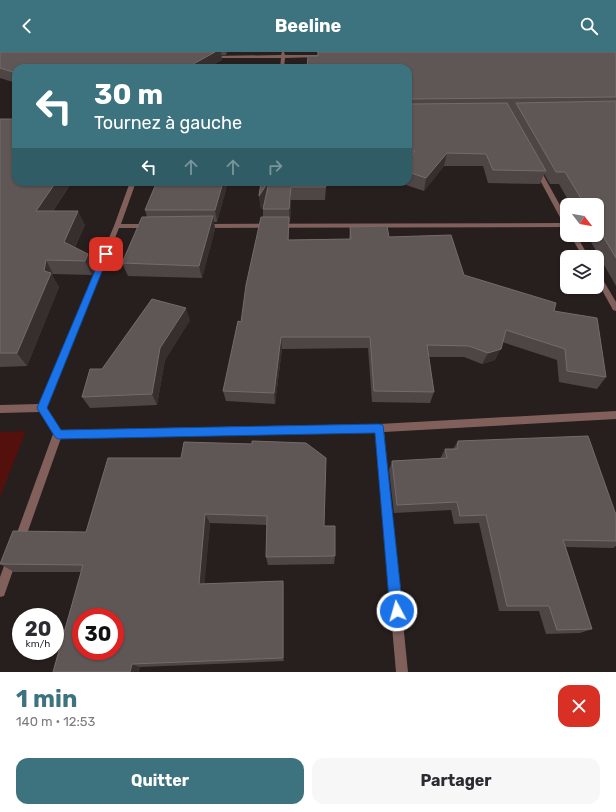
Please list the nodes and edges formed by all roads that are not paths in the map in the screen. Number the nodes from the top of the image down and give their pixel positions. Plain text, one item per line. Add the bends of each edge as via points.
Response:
1 (283, 54) edge
2 (323, 56) edge
3 (204, 57) edge
4 (282, 64) edge
5 (533, 162) edge
6 (132, 186) edge
7 (560, 212) edge
8 (560, 225) edge
9 (117, 226) junction
10 (157, 226) edge
11 (196, 226) edge
12 (604, 287) edge
13 (616, 308) edge
14 (42, 408) junction
15 (0, 409) edge
16 (616, 415) edge
17 (379, 428) junction
18 (58, 434) junction
19 (0, 592) edge
20 (402, 672) edge

1 - 2 street
1 - 3 street
1 - 4 street
5 - 7 street
6 - 9 street
8 - 11 street
9 - 10 street
9 - 14 street
12 - 13 street
14 - 15 street
14 - 18 street
16 - 17 street
17 - 18 street
17 - 20 street
18 - 19 street

